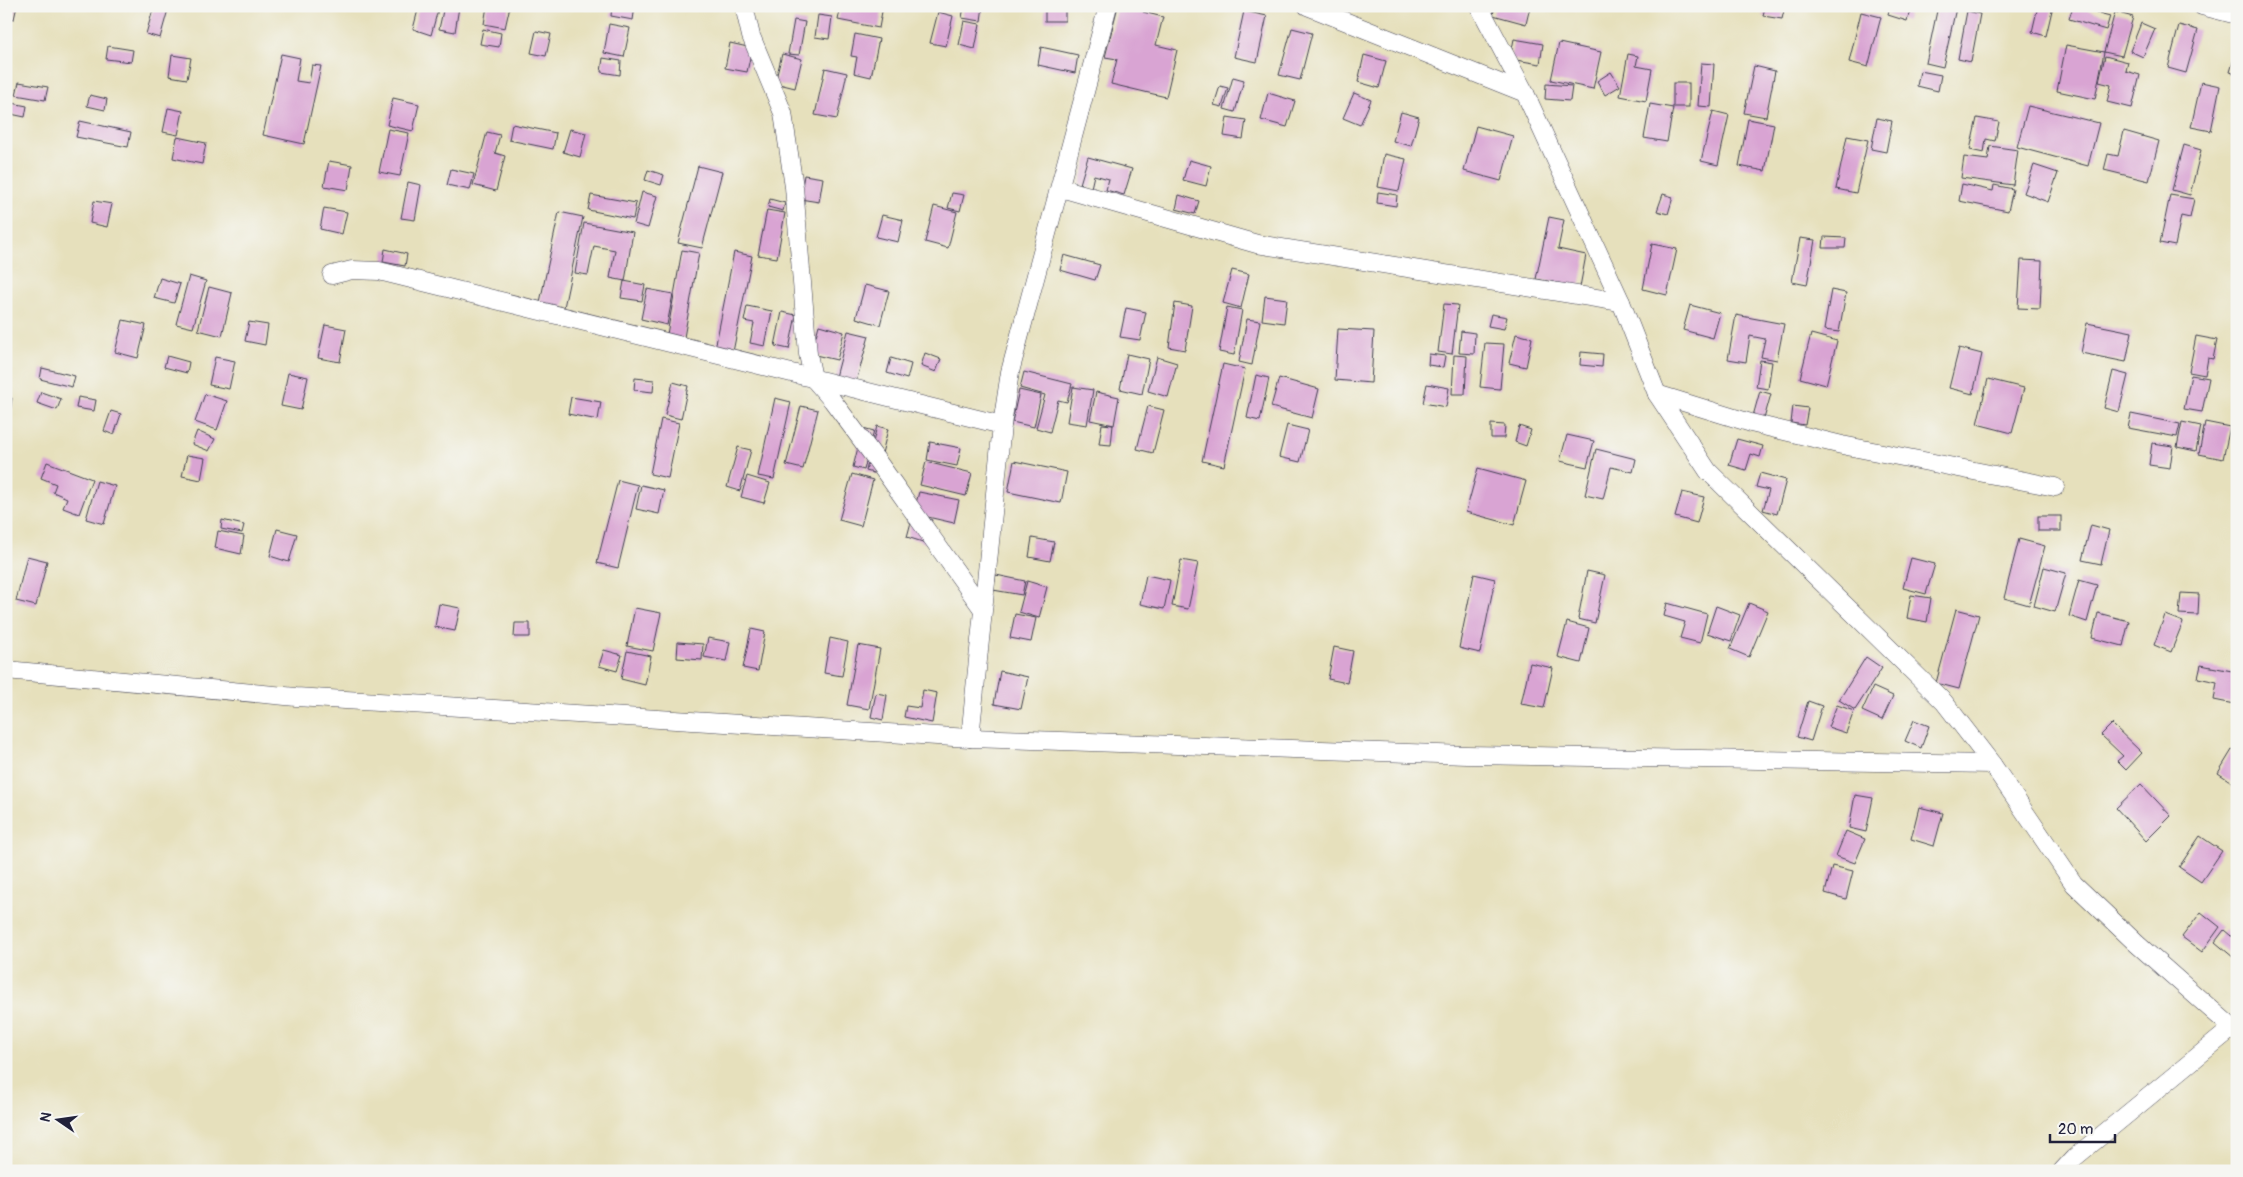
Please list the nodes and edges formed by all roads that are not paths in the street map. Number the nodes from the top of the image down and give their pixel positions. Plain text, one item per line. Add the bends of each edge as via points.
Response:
1 (744, 6) edge
2 (1108, 6) edge
3 (1307, 6) edge
4 (1479, 6) edge
5 (2202, 6) edge
6 (2237, 15) edge
7 (1525, 93) junction
8 (1061, 188) junction
9 (332, 275) dead end
10 (1621, 302) junction
11 (813, 378) junction
12 (1657, 394) junction
13 (1002, 425) junction
14 (2055, 487) dead end
15 (982, 608) junction
16 (6, 670) edge
17 (970, 738) junction
18 (1992, 764) junction
19 (2234, 1030) edge
20 (2062, 1171) edge

1 - 11 street via 751,36 783,113 794,187 808,354
2 - 8 street
3 - 7 street
4 - 7 street
5 - 6 street
7 - 10 street
8 - 10 street via 1257,244
8 - 13 street via 1010,372
9 - 11 street via 352,270 379,271
10 - 12 street
11 - 13 street
11 - 15 street via 878,462
12 - 14 street via 1751,423
12 - 18 street via 1708,471 1944,702
13 - 15 street
15 - 17 street
16 - 17 street via 296,697
17 - 18 street via 1467,755
18 - 19 street via 2074,884
19 - 20 street

